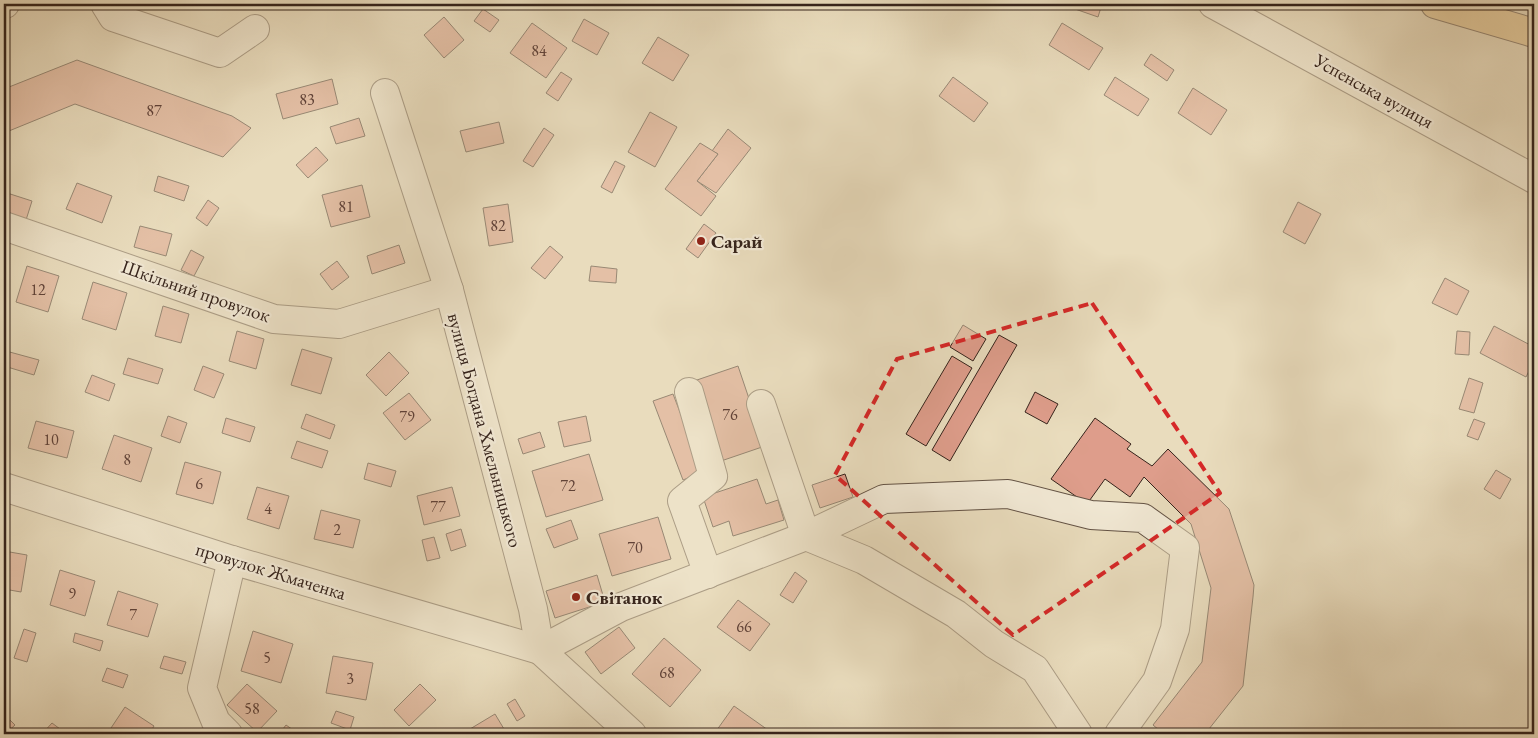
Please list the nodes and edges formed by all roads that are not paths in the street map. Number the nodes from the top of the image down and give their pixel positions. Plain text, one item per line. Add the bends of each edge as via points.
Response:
1 (106, 4) edge
2 (1213, 4) edge
3 (1435, 4) edge
4 (255, 29) dead end
5 (1534, 33) edge
6 (385, 93) dead end
7 (1534, 179) edge
8 (4, 226) edge
9 (449, 290) junction
10 (689, 392) dead end
11 (761, 404) dead end
12 (4, 487) edge
13 (806, 536) junction
14 (232, 560) junction
15 (708, 574) junction
16 (540, 650) junction
17 (228, 734) edge
18 (632, 734) edge
19 (1078, 734) edge
20 (1119, 734) edge

1 - 4 street via 113,17 220,53
2 - 7 street, Успенська вулиця
3 - 5 main road
6 - 9 street, вулиця Богдана Хмельницького
8 - 9 street, Шкільний провулок via 274,319 339,324
9 - 16 street, вулиця Богдана Хмельницького via 533,609
10 - 15 street via 713,476 682,501
11 - 13 street
12 - 14 street, провулок Жмаченка
13 - 15 street
13 - 19 street via 864,560 956,614 994,644 1035,669
13 - 20 street via 884,498 1008,494 1091,515 1143,518 1185,548 1175,630 1156,681
14 - 16 street, провулок Жмаченка
14 - 17 street via 202,688 216,722
15 - 16 street via 621,607
16 - 18 street

